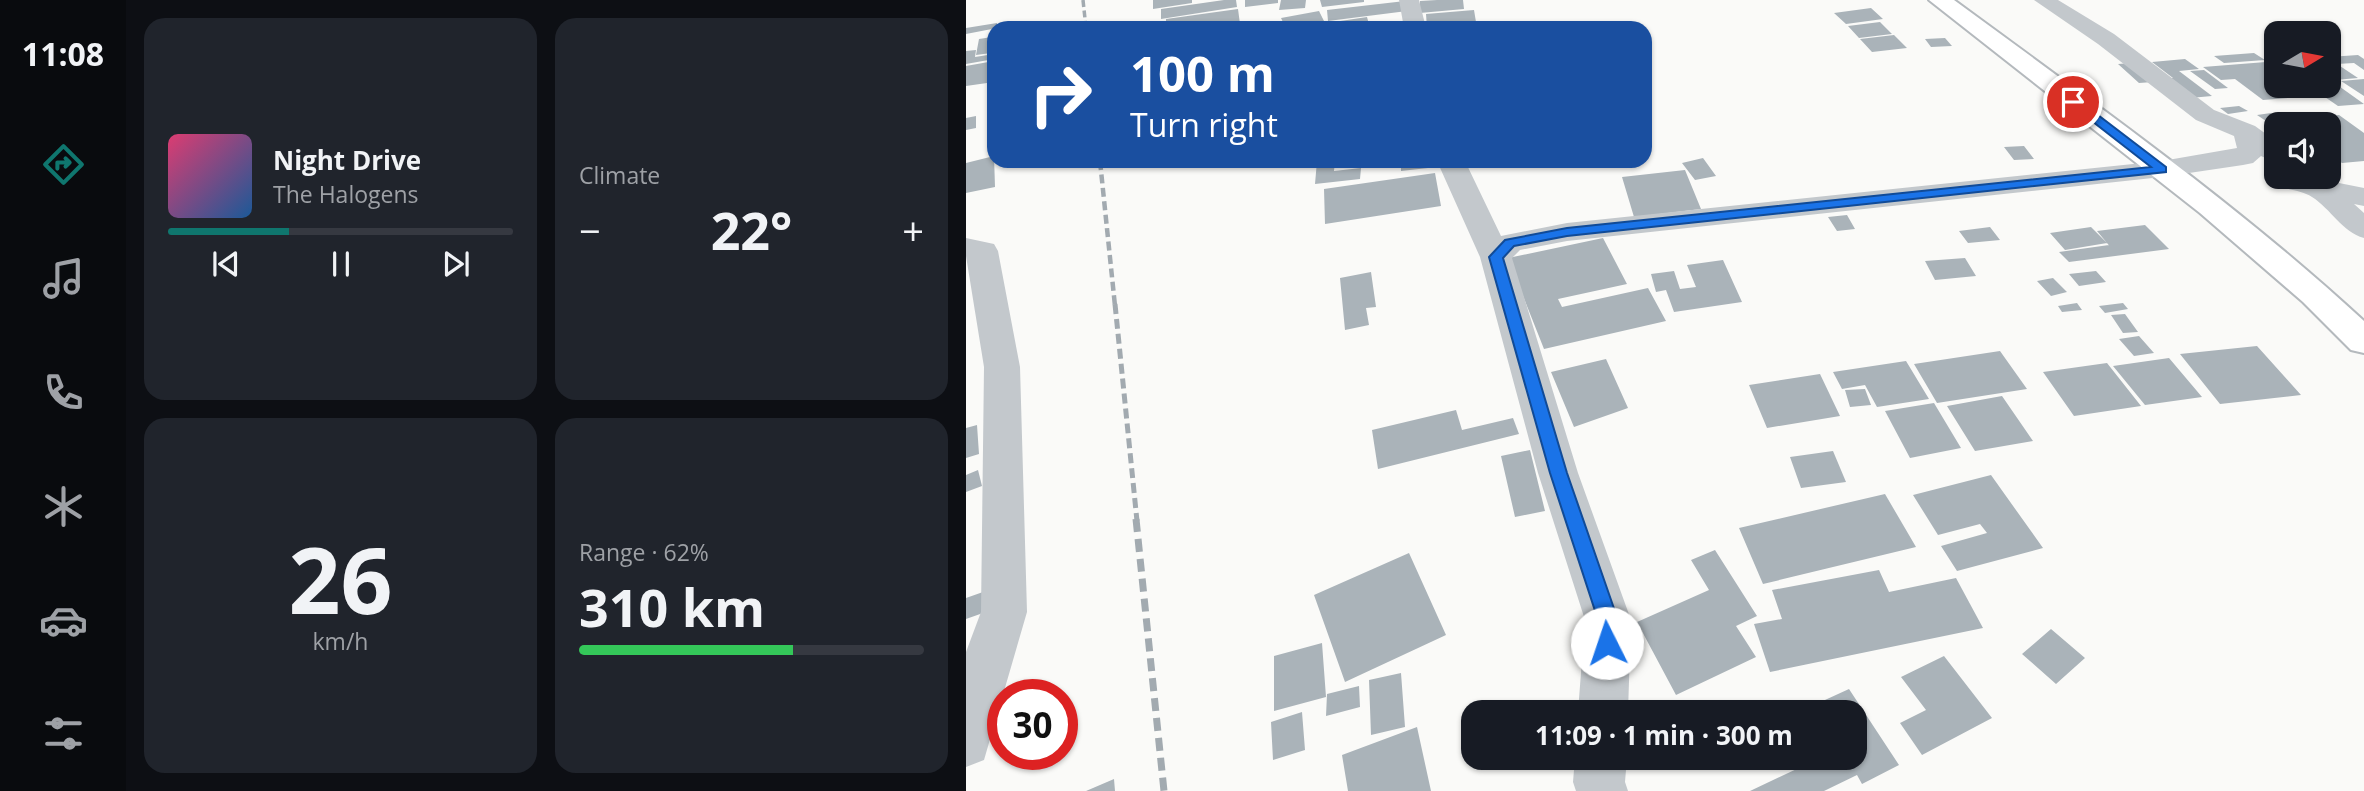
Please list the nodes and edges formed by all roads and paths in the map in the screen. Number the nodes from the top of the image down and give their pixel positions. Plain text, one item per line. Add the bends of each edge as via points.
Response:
1 (1409, 0) edge
2 (1940, 0) edge
3 (2044, 0) edge
4 (1414, 21) edge
5 (2246, 132) junction
6 (2264, 145) edge
7 (2220, 160) junction
8 (1454, 168) edge
9 (2162, 169) junction
10 (2264, 172) edge
11 (2320, 189) edge
12 (2335, 189) edge
13 (2364, 197) edge
14 (2364, 229) edge
15 (966, 247) edge
16 (1496, 257) junction
17 (2364, 341) edge
18 (1604, 700) edge
19 (966, 742) edge
20 (1600, 770) edge
21 (1602, 791) edge

1 - 4 street
2 - 9 highway
3 - 5 street via 2106,39 2204,115
5 - 6 street
5 - 7 street via 2251,150 2243,157
7 - 9 street
7 - 10 street
8 - 16 street
9 - 16 street via 1567,232 1510,243
9 - 17 highway via 2277,260
11 - 14 street
12 - 13 street
15 - 19 street via 983,251 1002,367 1006,540 1004,612
16 - 18 street via 1558,473 1608,620
20 - 21 street

